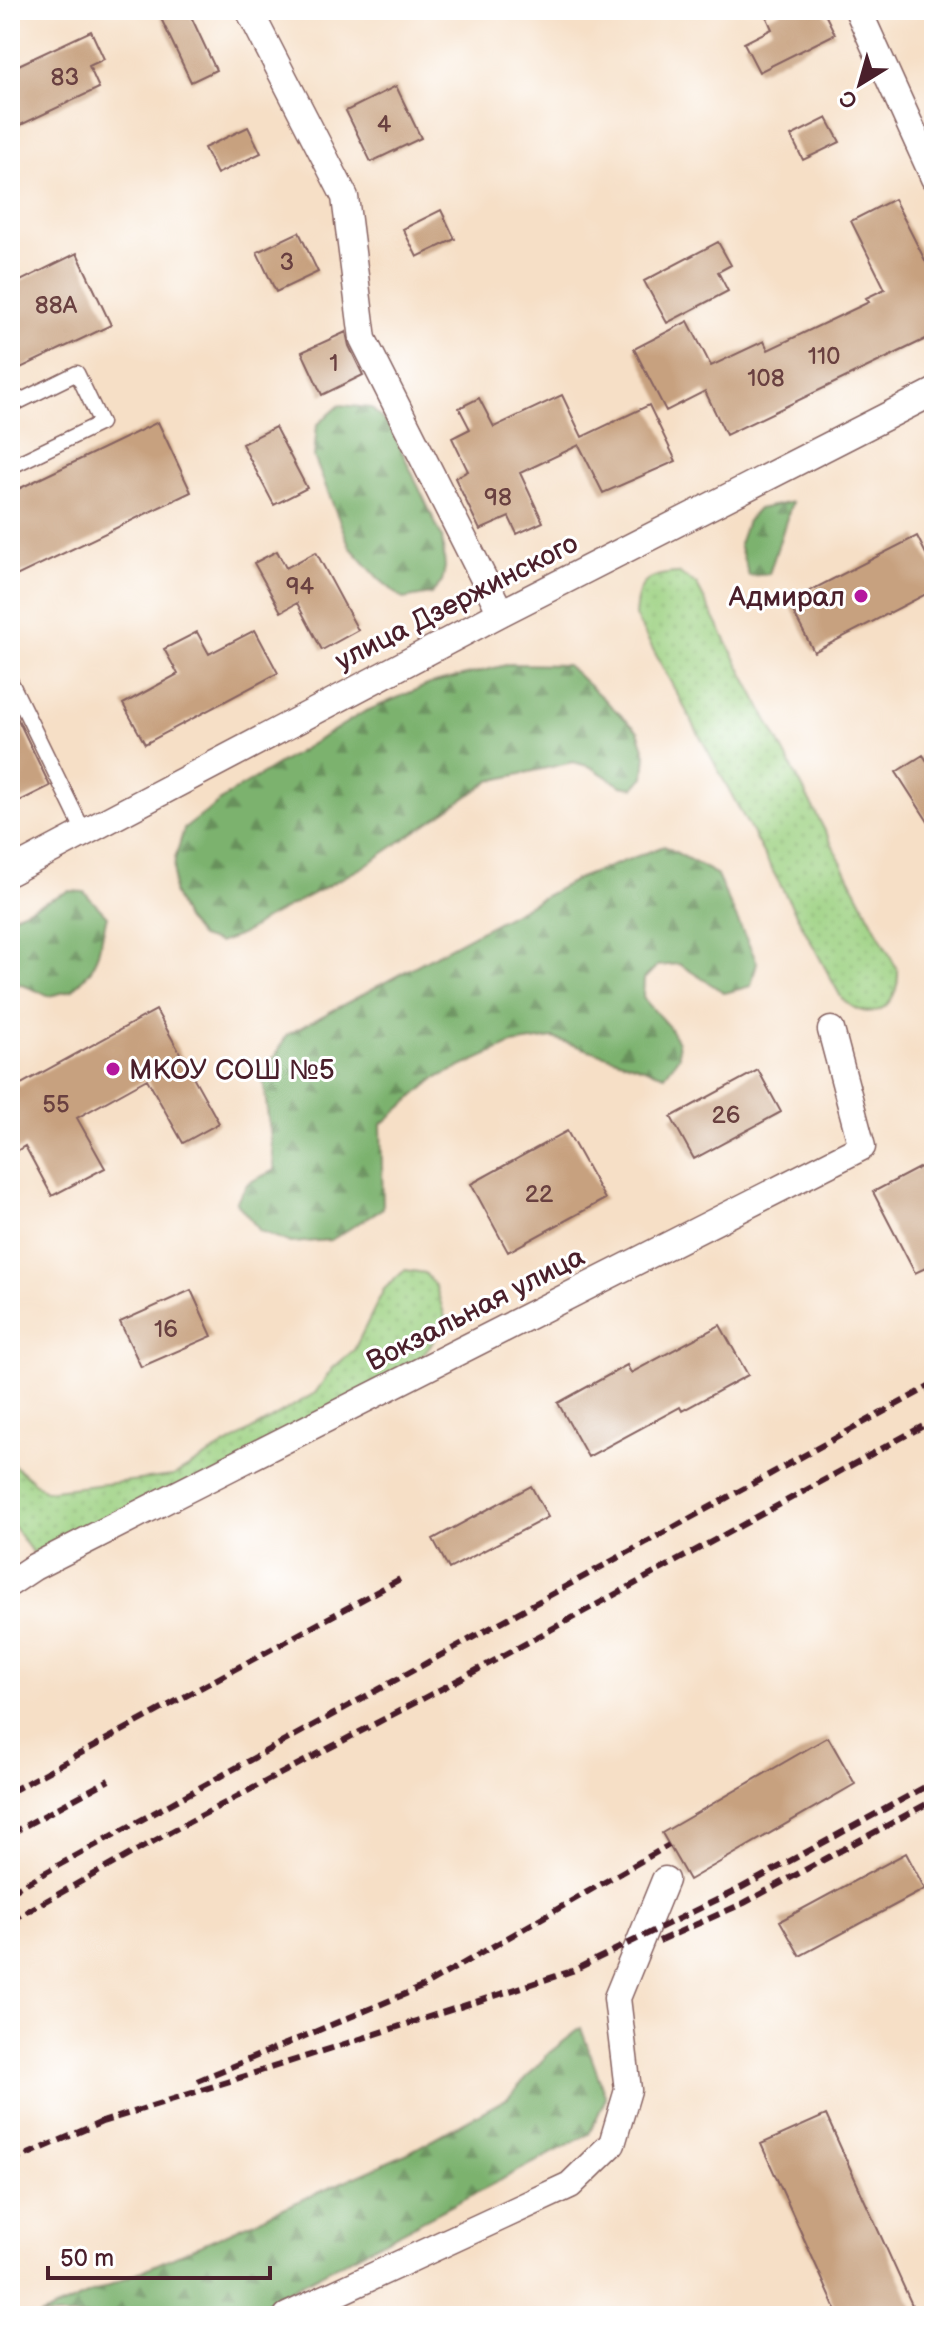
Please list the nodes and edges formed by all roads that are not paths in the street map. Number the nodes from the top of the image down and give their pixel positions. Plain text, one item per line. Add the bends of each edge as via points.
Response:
1 (249, 10) edge
2 (858, 10) edge
3 (934, 178) edge
4 (934, 392) edge
5 (10, 406) edge
6 (10, 467) edge
7 (501, 613) junction
8 (10, 680) edge
9 (84, 832) junction
10 (10, 872) edge
11 (831, 1030) dead end
12 (10, 1583) edge
13 (665, 1880) dead end
14 (287, 2316) edge

1 - 7 street via 345,197 363,339
2 - 3 street
4 - 7 street, улица Дзержинского
5 - 6 lane via 77,373 101,423
7 - 9 street, улица Дзержинского
8 - 9 lane
9 - 10 street, улица Дзержинского
11 - 12 street, Вокзальная улица via 862,1147 48,1559
13 - 14 street via 617,1998 628,2090 612,2144 570,2185

